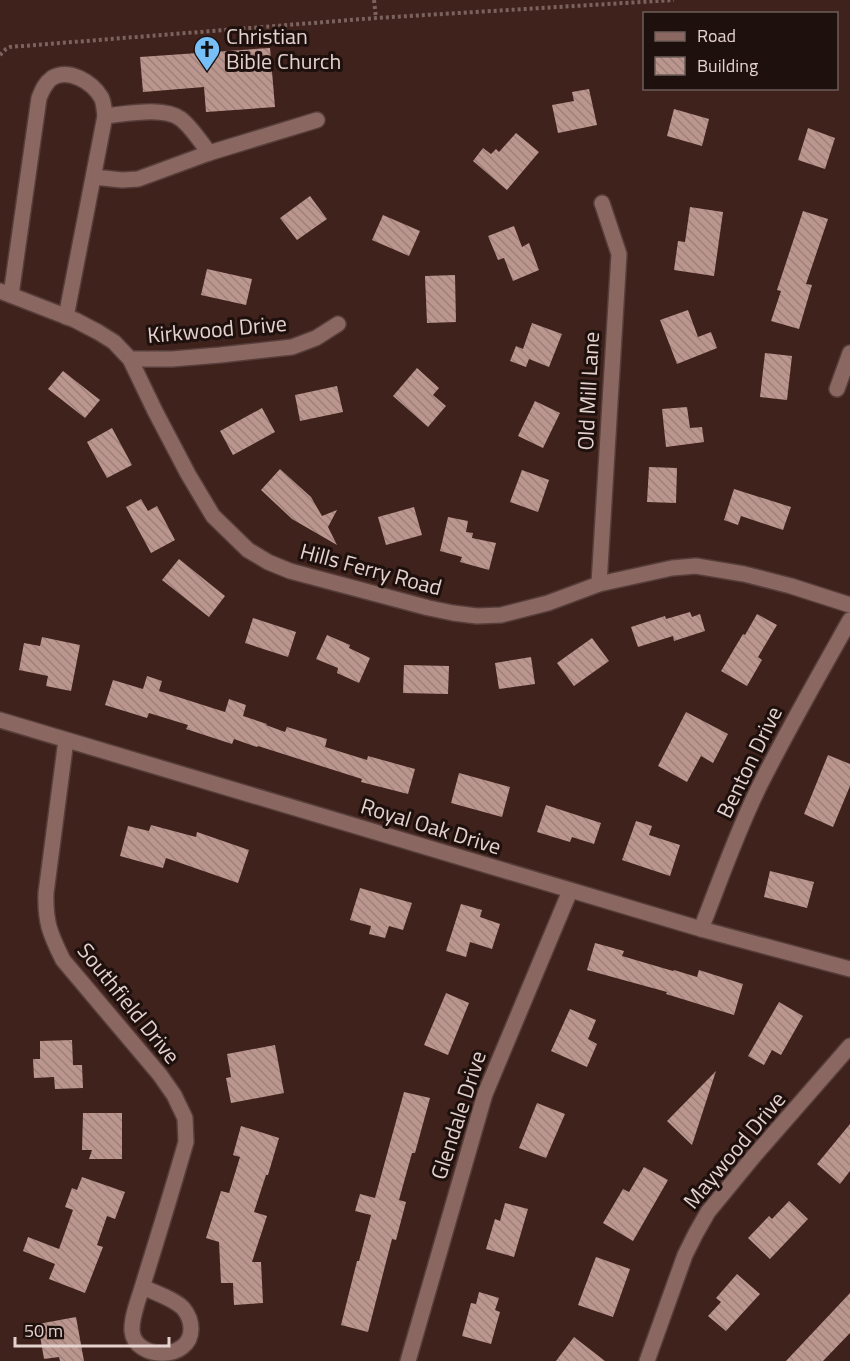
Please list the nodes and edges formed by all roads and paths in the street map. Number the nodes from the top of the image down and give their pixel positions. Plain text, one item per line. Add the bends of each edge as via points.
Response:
1 (374, 0) edge
2 (674, 0) edge
3 (376, 18) junction
4 (0, 55) edge
5 (105, 116) junction
6 (318, 120) dead end
7 (209, 153) junction
8 (94, 177) junction
9 (602, 203) dead end
10 (6, 293) edge
11 (66, 316) junction
12 (338, 324) dead end
13 (850, 353) edge
14 (130, 359) junction
15 (837, 389) dead end
16 (599, 584) junction
17 (850, 605) edge
18 (850, 620) edge
19 (0, 720) edge
20 (66, 740) junction
21 (570, 891) junction
22 (701, 929) junction
23 (850, 969) edge
24 (850, 1046) edge
25 (143, 1287) junction
26 (408, 1361) edge
27 (647, 1361) edge

1 - 3 path
2 - 3 path
3 - 4 path via 10,47
5 - 7 street via 168,113 181,119
5 - 8 street
5 - 10 street via 102,99 85,81 61,75 43,87
6 - 7 street
7 - 8 street via 138,179
8 - 11 street
9 - 16 street, Old Mill Lane via 619,254
10 - 11 street, Hills Ferry Road
11 - 14 street, Hills Ferry Road via 114,342
12 - 14 street, Kirkwood Drive via 292,347 172,359
13 - 15 street
14 - 16 street, Hills Ferry Road via 213,516 248,550 268,562 290,572 429,609 477,616 501,615 548,603
16 - 17 street, Hills Ferry Road via 696,566 744,573
18 - 22 street, Benton Drive via 759,787
19 - 20 street, Royal Oak Drive
20 - 21 street, Royal Oak Drive
20 - 25 street, Southfield Drive via 46,893 46,916 53,940 63,960 174,1095 185,1118 186,1142
21 - 22 street, Royal Oak Drive
21 - 26 street, Glendale Drive via 485,1094
22 - 23 street, Royal Oak Drive
24 - 27 street, Maywood Drive via 708,1212 685,1255
25 - 25 street, Southfield Drive via 174,1302 188,1315 188,1343 174,1356 154,1358 145,1354 133,1338 131,1328

